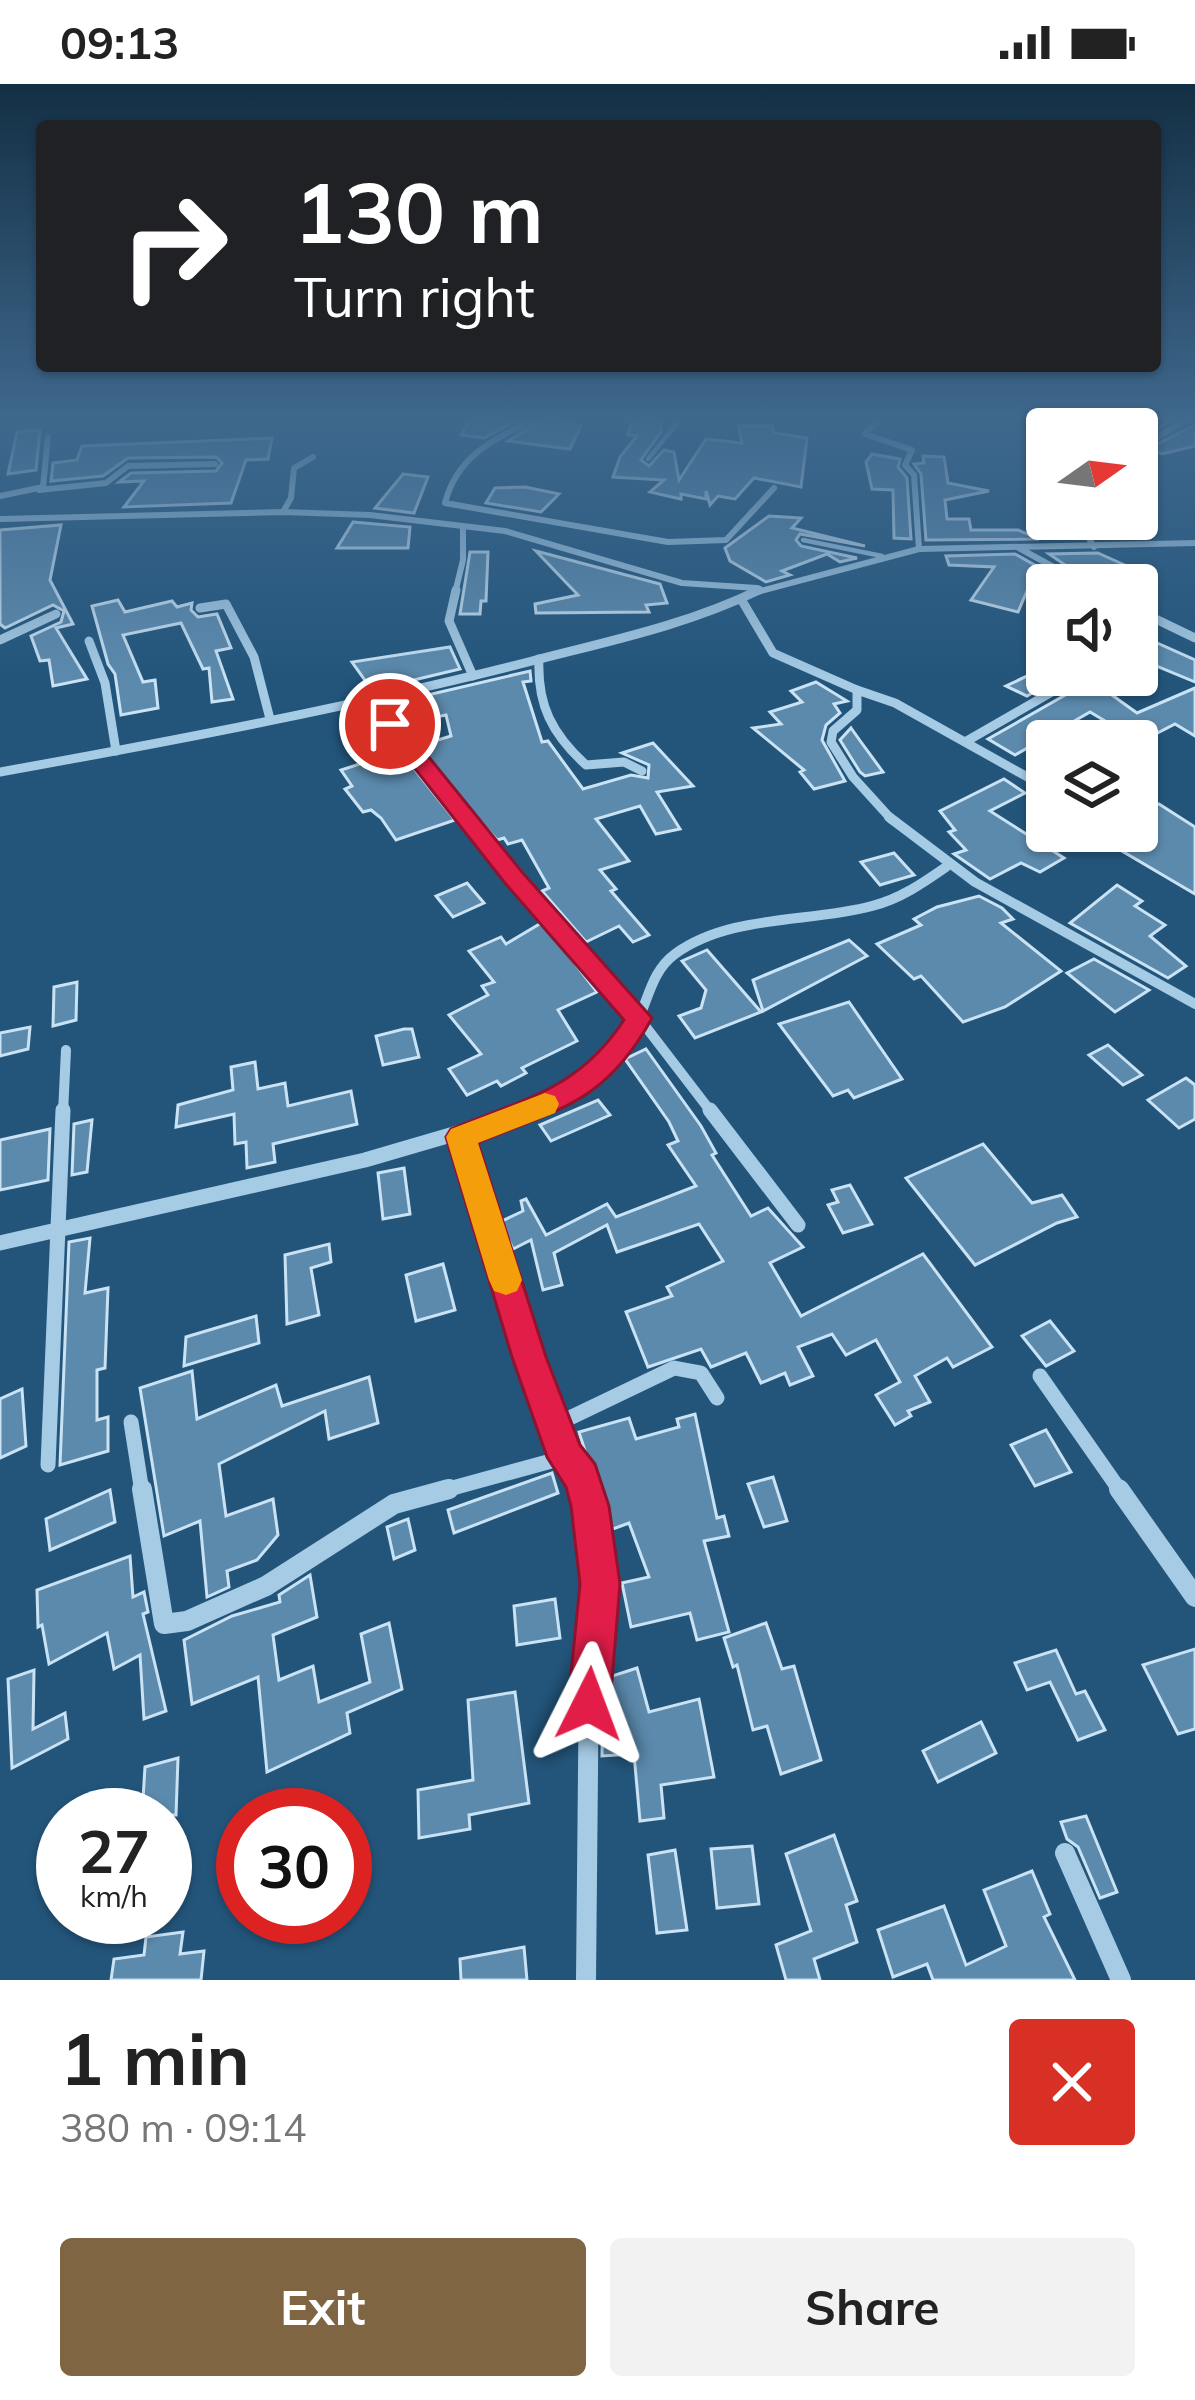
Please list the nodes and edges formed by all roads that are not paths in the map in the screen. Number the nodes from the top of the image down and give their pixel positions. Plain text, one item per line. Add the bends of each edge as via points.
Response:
1 (287, 504) edge
2 (453, 504) edge
3 (759, 504) edge
4 (916, 504) edge
5 (283, 512) junction
6 (0, 519) edge
7 (463, 527) junction
8 (803, 540) dead end
9 (1090, 540) edge
10 (1195, 543) edge
11 (1017, 547) junction
12 (1094, 547) junction
13 (919, 549) junction
14 (882, 556) junction
15 (1048, 564) edge
16 (763, 588) junction
17 (741, 598) junction
18 (200, 608) dead end
19 (56, 614) dead end
20 (1158, 620) edge
21 (1195, 638) edge
22 (0, 640) edge
23 (89, 641) dead end
24 (538, 659) junction
25 (473, 676) junction
26 (857, 690) junction
27 (1044, 696) edge
28 (367, 698) junction
29 (270, 719) junction
30 (964, 742) junction
31 (116, 751) junction
32 (0, 772) edge
33 (642, 772) dead end
34 (1026, 776) edge
35 (946, 867) junction
36 (1195, 1004) edge
37 (639, 1018) junction
38 (66, 1050) dead end
39 (461, 1137) junction
40 (798, 1225) dead end
41 (56, 1232) junction
42 (0, 1244) edge
43 (1040, 1376) dead end
44 (717, 1398) dead end
45 (131, 1422) dead end
46 (555, 1425) junction
47 (566, 1457) junction
48 (48, 1465) dead end
49 (1195, 1597) edge
50 (1065, 1853) dead end
51 (586, 1980) edge
52 (1121, 1980) edge

1 - 5 street
2 - 3 street via 706,542 726,540
4 - 13 street
5 - 6 street
5 - 7 street
7 - 16 street via 532,537 656,578
7 - 25 street via 448,622
8 - 14 lane
9 - 12 street
10 - 12 street
11 - 12 street
11 - 13 street
11 - 15 street
13 - 14 street
14 - 16 street
16 - 17 street
17 - 24 street via 706,616
17 - 26 street via 773,653
18 - 29 street via 226,604 254,657
19 - 22 street
20 - 21 street
23 - 31 street
24 - 25 street
24 - 33 street via 536,692 558,741 586,765 624,762
25 - 28 street
26 - 30 street
26 - 35 street via 857,710 831,742 893,822
27 - 30 street
28 - 29 street
28 - 37 street
29 - 31 street
30 - 34 street
31 - 32 street
35 - 36 street
35 - 37 street via 878,905 748,923 679,950 652,975
37 - 39 street via 611,1063 581,1088
37 - 40 street
38 - 41 street
39 - 41 street
39 - 46 street
41 - 42 street
41 - 48 street
43 - 49 street
44 - 46 street via 701,1373 674,1369
45 - 47 street via 164,1624 266,1586 394,1504
46 - 47 street
47 - 51 street via 590,1506 600,1584 589,1666
50 - 52 street

